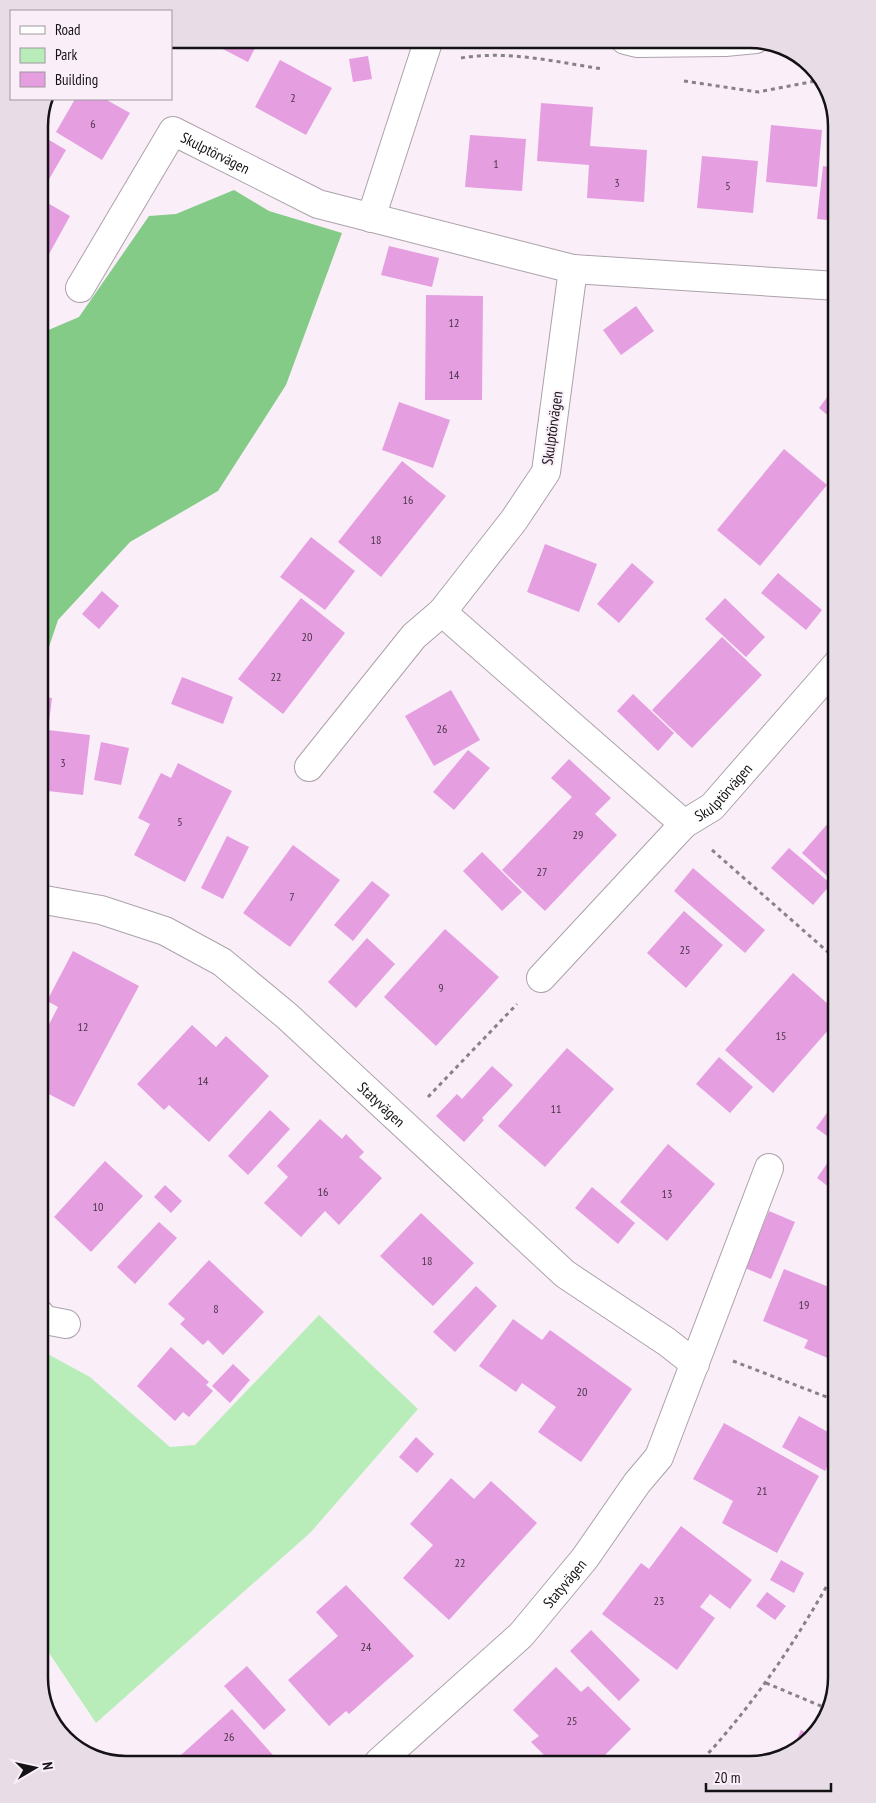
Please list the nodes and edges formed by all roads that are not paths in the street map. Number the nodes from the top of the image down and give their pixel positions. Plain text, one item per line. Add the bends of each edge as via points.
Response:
1 (426, 47) edge
2 (371, 218) junction
3 (573, 269) junction
4 (828, 285) edge
5 (80, 288) dead end
6 (442, 612) junction
7 (828, 674) edge
8 (309, 767) dead end
9 (684, 824) junction
10 (47, 901) edge
11 (541, 978) road end
12 (769, 1168) dead end
13 (47, 1320) edge
14 (66, 1324) dead end
15 (695, 1364) junction
16 (386, 1755) edge

1 - 2 street
2 - 3 street, Skulptörvägen
2 - 5 street, Skulptörvägen via 318,204 173,130
3 - 4 street, Skulptörvägen
3 - 6 street, Skulptörvägen via 546,472 514,520
6 - 8 street, Skulptörvägen via 414,636
6 - 9 street, Skulptörvägen
7 - 9 street, Skulptörvägen via 712,807
9 - 11 street, Skulptörvägen
10 - 15 street, Statyvägen via 101,910 156,928 222,962 287,1016 565,1274
12 - 15 street, Statyvägen
13 - 14 street
15 - 16 street, Statyvägen via 659,1457 585,1558 521,1635

